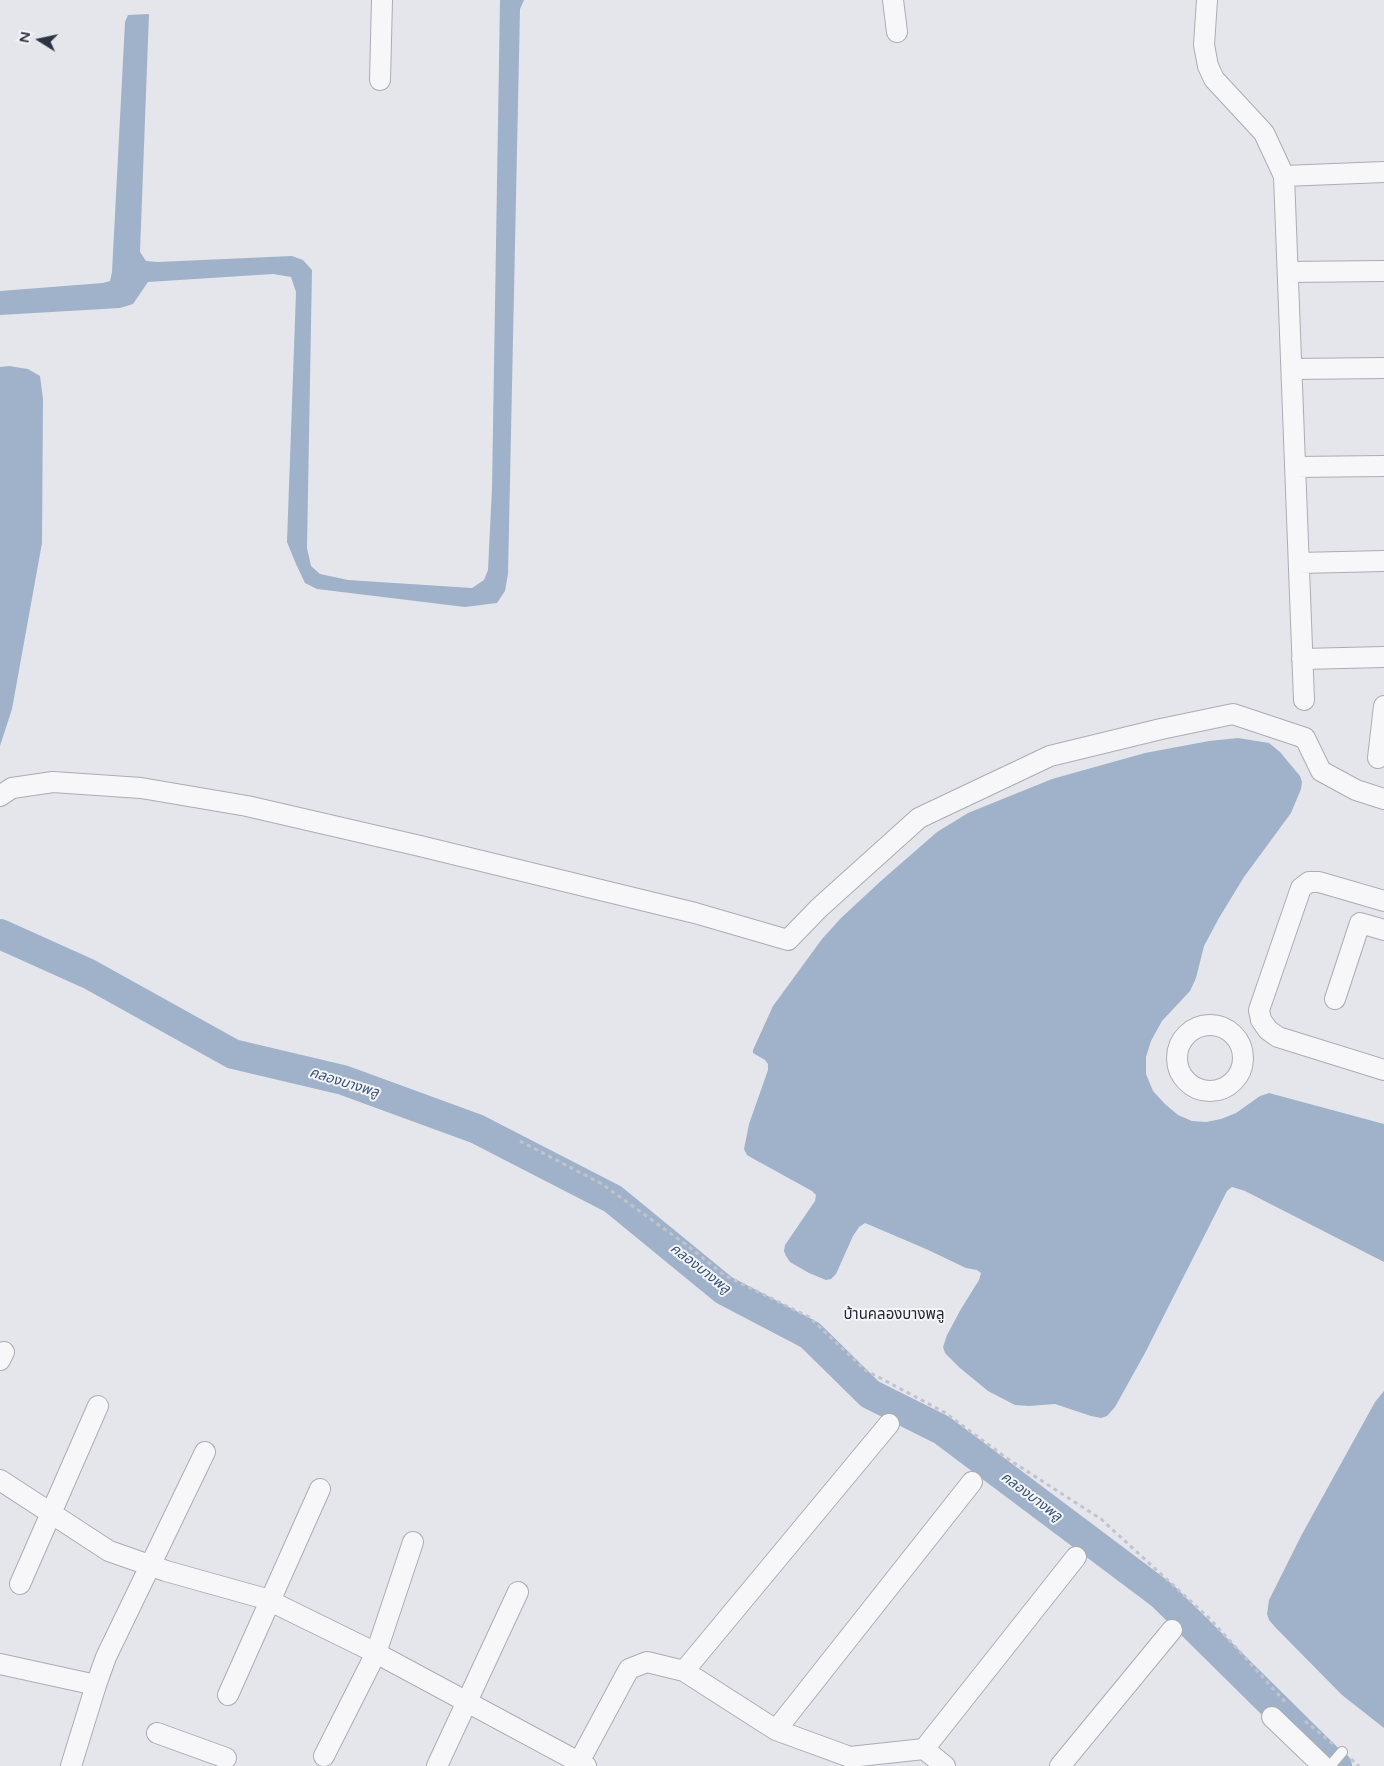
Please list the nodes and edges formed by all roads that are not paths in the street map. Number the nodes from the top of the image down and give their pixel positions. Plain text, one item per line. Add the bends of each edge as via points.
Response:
1 (382, 0) edge
2 (893, 0) edge
3 (1207, 0) edge
4 (897, 32) dead end
5 (380, 80) dead end
6 (1384, 172) edge
7 (1284, 176) junction
8 (1384, 271) edge
9 (1288, 272) junction
10 (1384, 368) edge
11 (1292, 369) junction
12 (1384, 466) edge
13 (1295, 467) junction
14 (1384, 561) edge
15 (1299, 562) junction
16 (1384, 657) edge
17 (1302, 659) junction
18 (1304, 700) dead end
19 (1384, 706) edge
20 (1378, 758) dead end
21 (0, 796) edge
22 (1384, 799) edge
23 (1384, 901) edge
24 (1384, 930) edge
25 (1335, 999) dead end
26 (1261, 1020) junction
27 (1236, 1037) dead end
28 (1384, 1070) edge
29 (98, 1406) dead end
30 (889, 1424) dead end
31 (205, 1452) dead end
32 (0, 1480) edge
33 (972, 1482) dead end
34 (320, 1489) dead end
35 (51, 1513) junction
36 (412, 1542) dead end
37 (1076, 1557) dead end
38 (150, 1565) junction
39 (20, 1584) dead end
40 (518, 1592) dead end
41 (270, 1601) junction
42 (1172, 1630) dead end
43 (376, 1653) junction
44 (0, 1664) edge
45 (684, 1671) junction
46 (96, 1685) junction
47 (228, 1695) dead end
48 (467, 1702) junction
49 (1272, 1717) dead end
50 (776, 1730) junction
51 (157, 1733) dead end
52 (924, 1749) junction
53 (1342, 1752) road end
54 (324, 1756) dead end
55 (226, 1758) edge
56 (867, 1761) edge
57 (582, 1764) edge
58 (71, 1766) edge
59 (437, 1766) edge
60 (945, 1766) edge
61 (1060, 1766) edge
62 (1323, 1766) edge
63 (1330, 1766) edge

1 - 5 street
2 - 4 street
3 - 7 street via 1204,45 1208,66 1214,79 1264,133
6 - 7 street
7 - 9 street
8 - 9 street
9 - 11 street
10 - 11 street
11 - 13 street
12 - 13 street
13 - 15 street
14 - 15 street
15 - 17 street
16 - 17 street
17 - 18 street
19 - 20 street
21 - 22 street via 12,788 53,782 141,788 248,806 695,913 788,940 818,908 919,818 1050,756 1161,729 1233,714 1305,738 1321,771 1356,790
23 - 26 street via 1319,882 1309,882 1301,888 1262,997
24 - 25 street via 1360,923
26 - 27 street
26 - 28 street via 1278,1038
29 - 35 street
30 - 45 street
31 - 38 street
32 - 35 street
33 - 50 street
34 - 41 street
35 - 38 street via 109,1551
35 - 39 street
36 - 43 street
37 - 52 street
38 - 41 street
38 - 46 street
40 - 48 street
41 - 43 street
41 - 47 street
42 - 61 street
43 - 48 street
43 - 54 street
44 - 46 street
45 - 50 street
45 - 57 street via 647,1662 629,1669
46 - 58 street
48 - 57 street
48 - 59 street
49 - 62 street
50 - 56 street
51 - 55 street
52 - 56 street
52 - 60 street
53 - 63 lane

